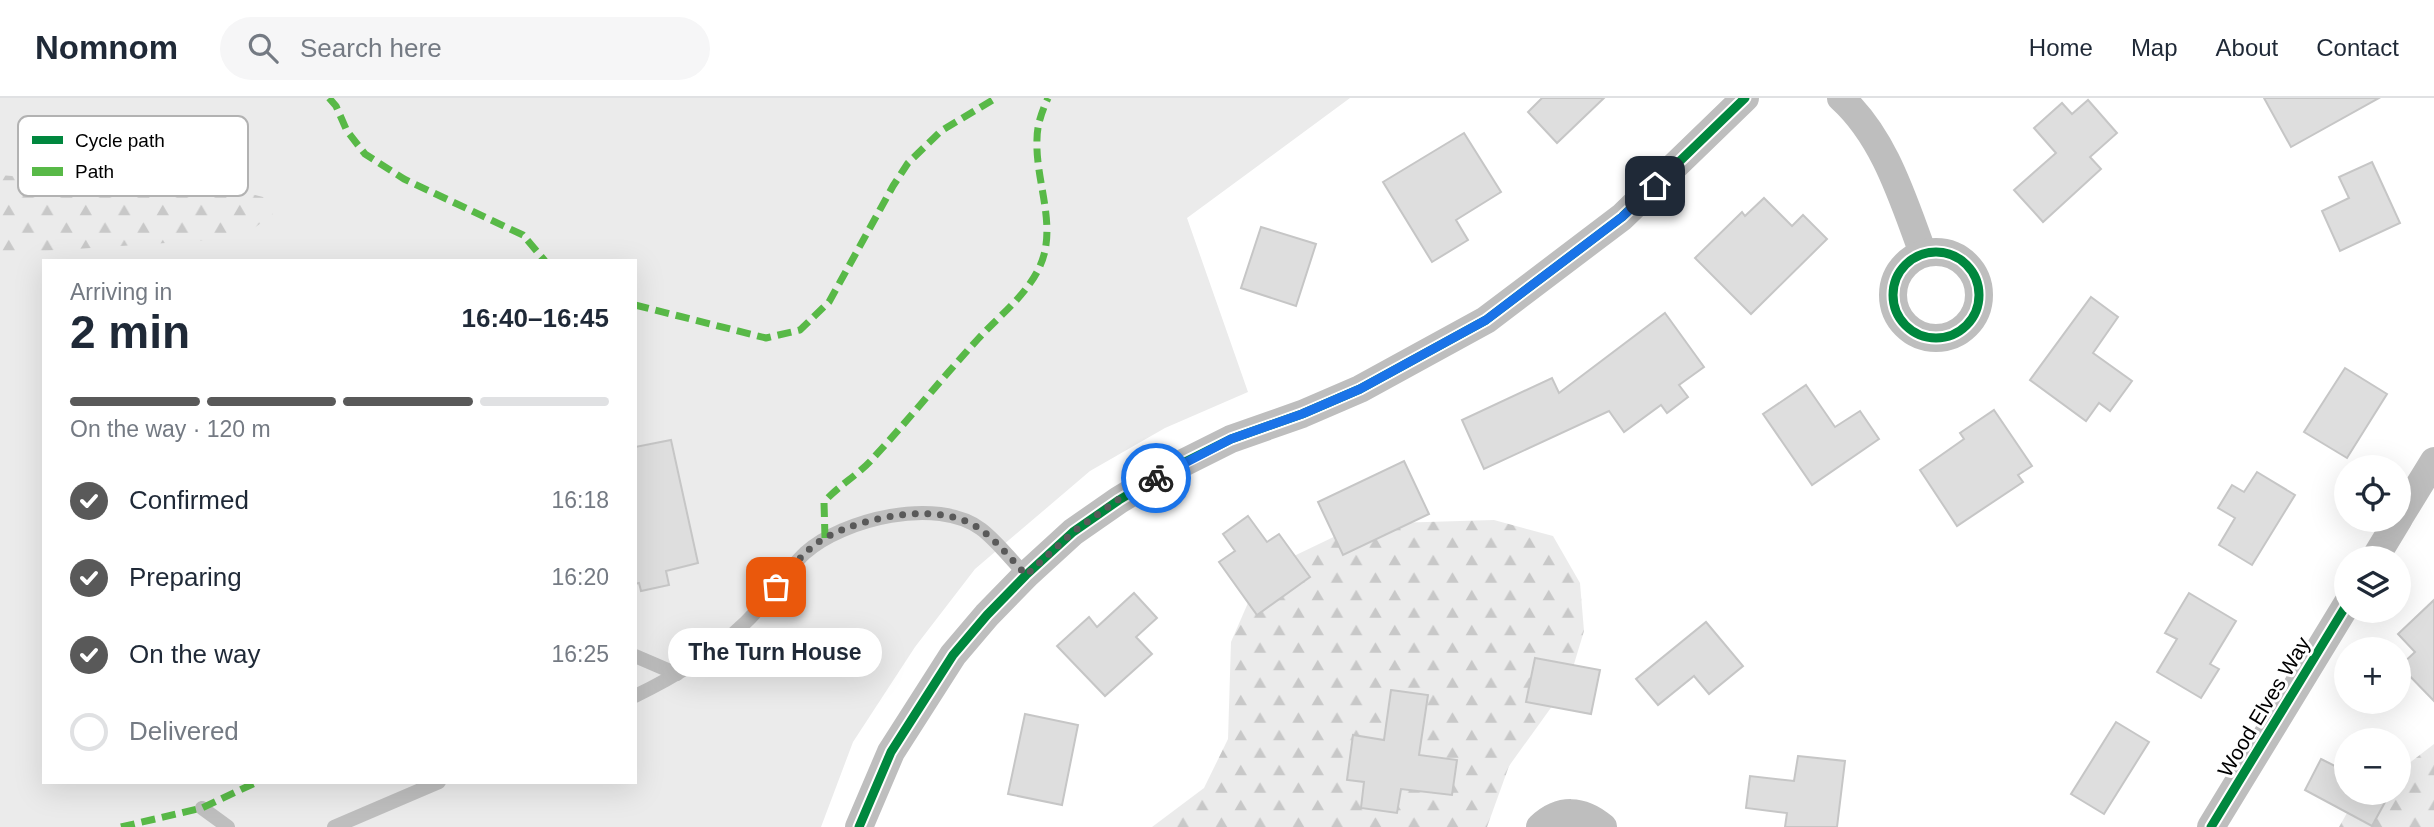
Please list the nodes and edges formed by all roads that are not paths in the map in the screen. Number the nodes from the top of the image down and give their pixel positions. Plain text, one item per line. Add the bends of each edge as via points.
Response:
1 (1745, 98) edge
2 (1841, 98) edge
3 (1923, 253) dead end
4 (2434, 461) edge
5 (2411, 499) edge
6 (1026, 575) junction
7 (2335, 623) edge
8 (637, 657) edge
9 (677, 674) junction
10 (637, 695) edge
11 (434, 784) edge
12 (202, 808) dead end
13 (228, 827) edge
14 (334, 827) edge
15 (859, 827) edge
16 (1540, 827) edge
17 (1602, 827) edge
18 (2211, 827) edge

1 - 6 street via 1622,217 1486,320 1360,389 1231,439 1169,470 1073,532
2 - 3 street via 1867,128 1886,161
4 - 5 street
6 - 9 lane via 980,528 953,517 906,513 879,519 825,538 723,643
6 - 15 street via 953,655 917,708 891,752
7 - 18 street, Wood Elves Way
8 - 9 lane
9 - 10 lane
11 - 14 lane
12 - 13 lane
16 - 17 street via 1563,813 1577,813

